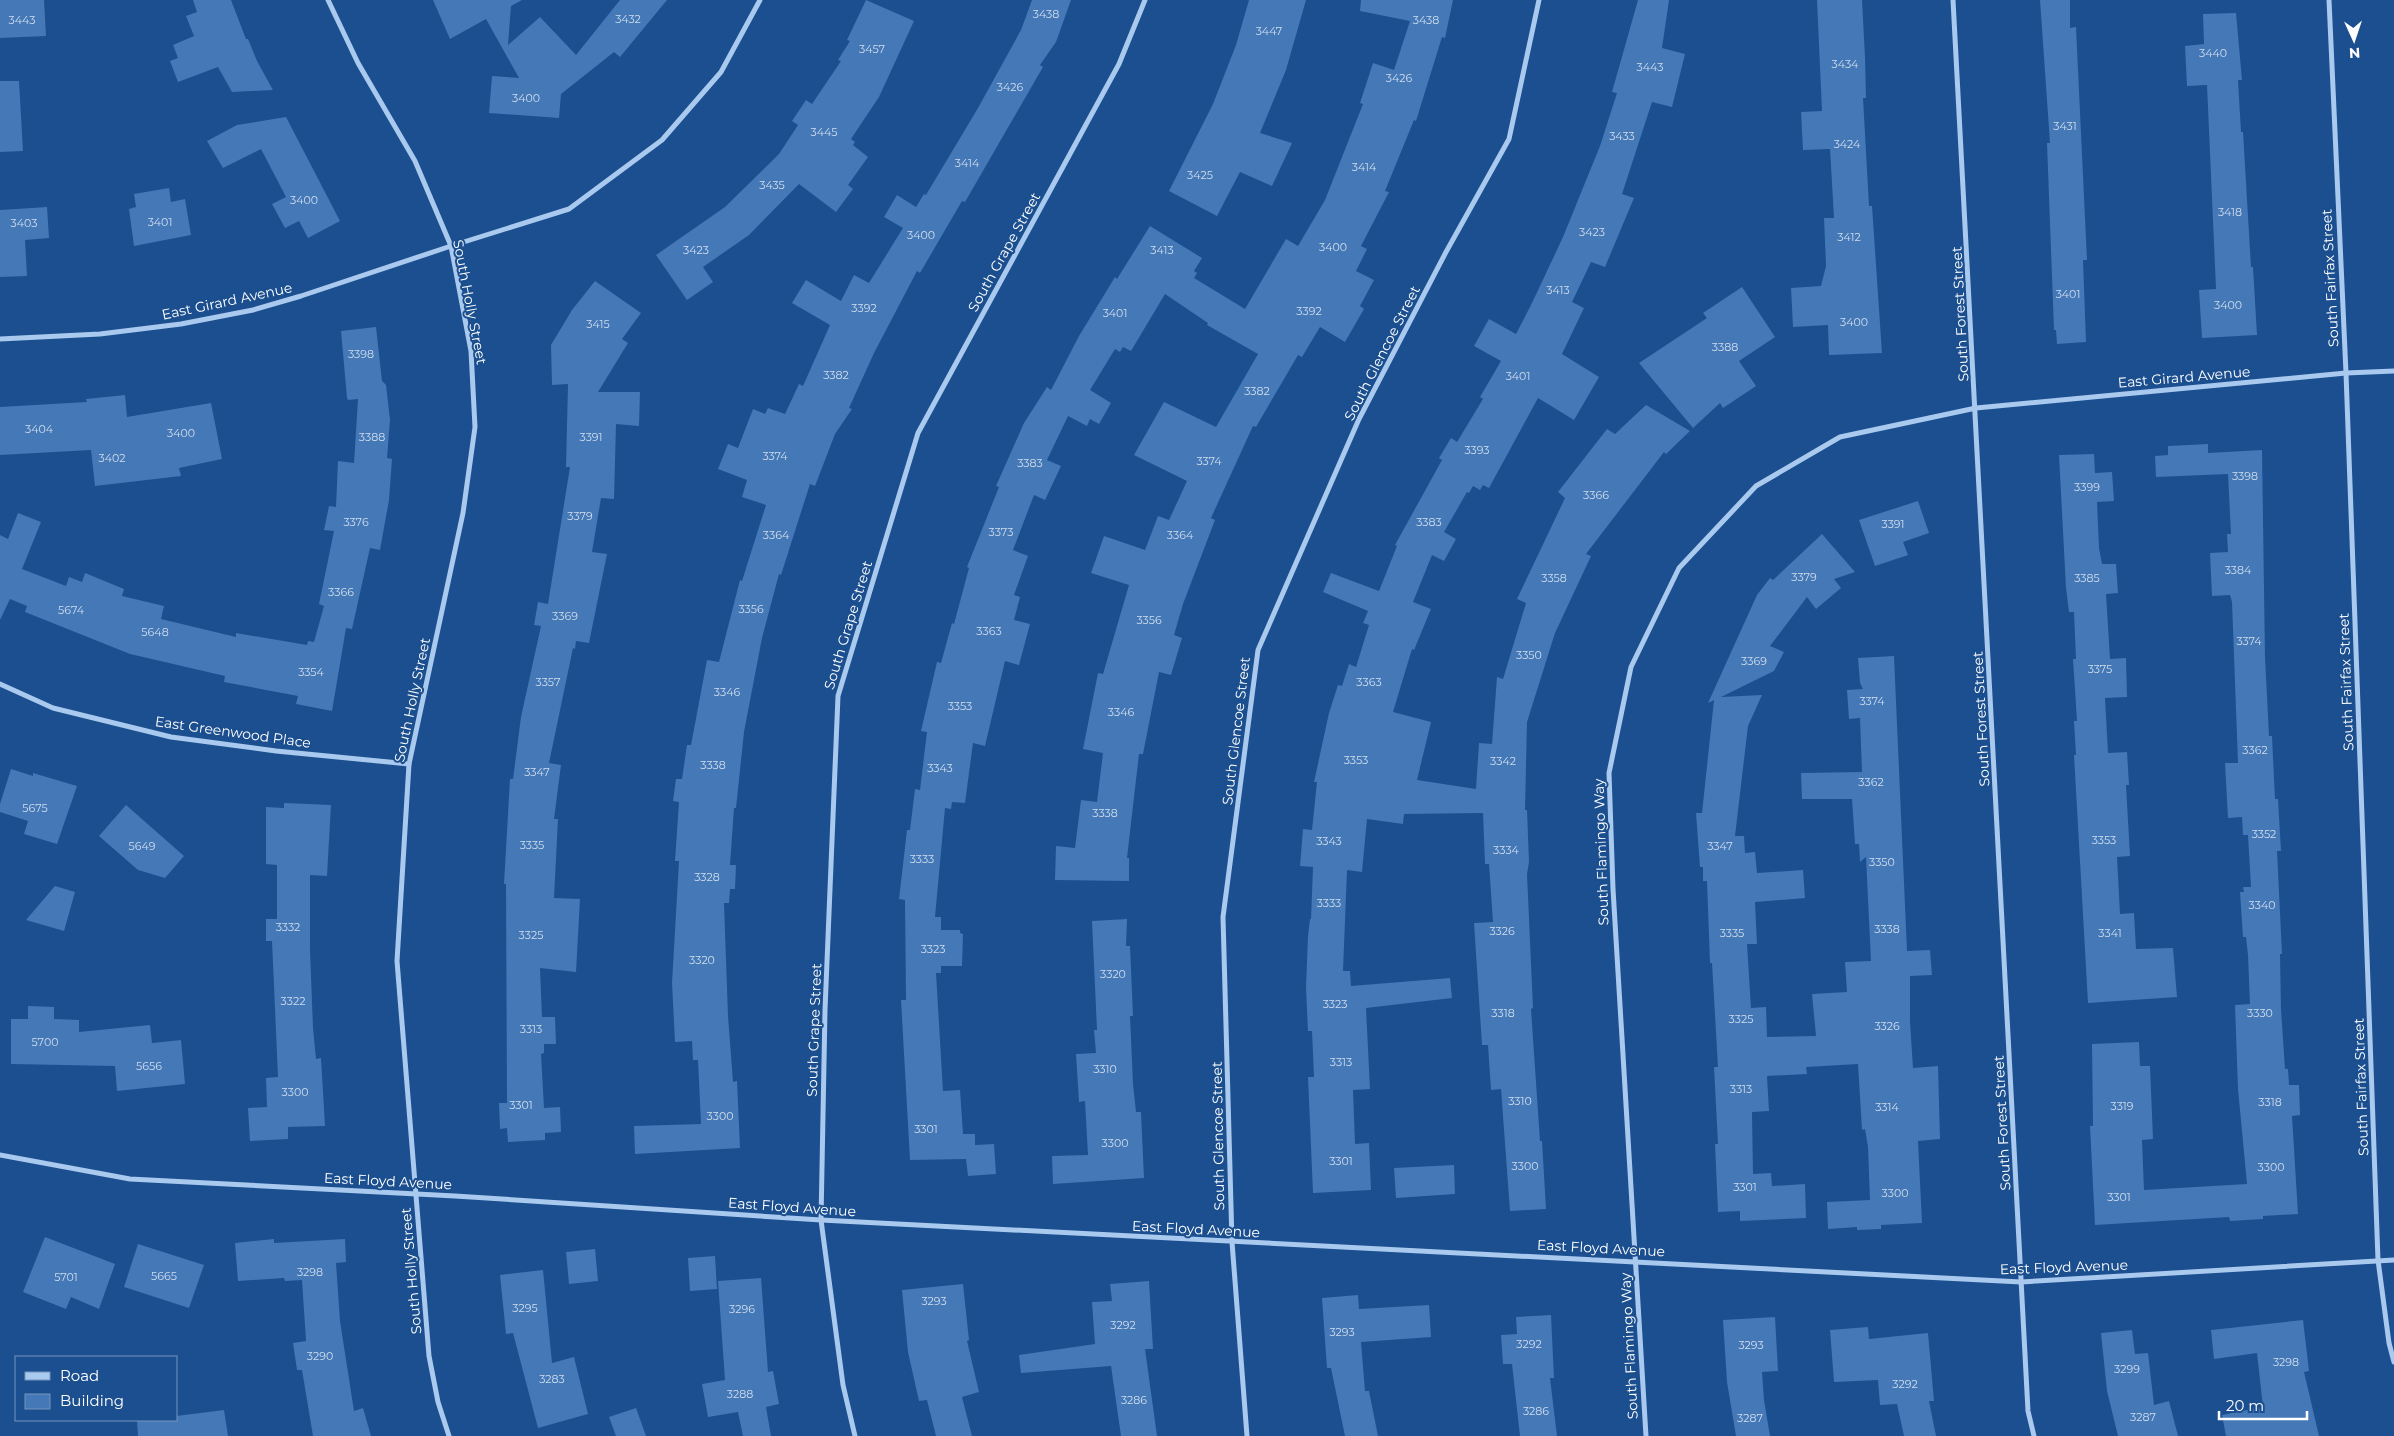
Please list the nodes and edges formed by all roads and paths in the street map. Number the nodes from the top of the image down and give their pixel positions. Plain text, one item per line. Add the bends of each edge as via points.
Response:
1 (328, 0) edge
2 (760, 0) edge
3 (1145, 0) edge
4 (1539, 0) edge
5 (1954, 0) edge
6 (2329, 0) edge
7 (451, 246) junction
8 (0, 339) edge
9 (2394, 371) edge
10 (2346, 373) junction
11 (1976, 408) junction
12 (0, 684) edge
13 (410, 764) junction
14 (0, 1155) edge
15 (415, 1194) junction
16 (821, 1220) junction
17 (1232, 1242) junction
18 (2378, 1260) junction
19 (2394, 1260) edge
20 (1636, 1261) junction
21 (2021, 1282) junction
22 (2394, 1362) edge
23 (449, 1436) edge
24 (855, 1436) edge
25 (1247, 1436) edge
26 (1646, 1436) edge
27 (2034, 1436) edge

1 - 7 street, South Holly Street via 358,63 414,162
2 - 7 street, East Girard Avenue via 720,72 662,140 569,209
3 - 16 street, South Grape Street via 1119,64 918,433 838,696 825,1010
4 - 17 street, South Glencoe Street via 1509,139 1359,419 1258,650 1223,917
5 - 11 street, South Forest Street
6 - 10 street, South Fairfax Street
7 - 8 street, East Girard Avenue via 301,296 235,314 100,334
7 - 13 street, South Holly Street via 471,351 474,427 463,513
9 - 10 street, East Girard Avenue
10 - 11 street, East Girard Avenue
10 - 18 street, South Fairfax Street
11 - 20 street, South Flamingo Way via 1840,437 1756,486 1679,568 1631,667 1609,773
11 - 21 street, South Forest Street
12 - 13 street, East Greenwood Place via 53,708 172,737
13 - 15 street, South Holly Street via 397,961
14 - 15 street, East Floyd Avenue via 130,1179
15 - 16 street, East Floyd Avenue
15 - 23 street, South Holly Street via 429,1356
16 - 17 street, East Floyd Avenue
16 - 24 street, South Grape Street via 843,1385
17 - 20 street, East Floyd Avenue
17 - 25 street, South Glencoe Street
18 - 19 street, East Floyd Avenue
18 - 21 street, East Floyd Avenue
18 - 22 street, South Fairfax Street
20 - 21 street, East Floyd Avenue
20 - 26 street, South Flamingo Way
21 - 27 street, South Forest Street via 2028,1411

